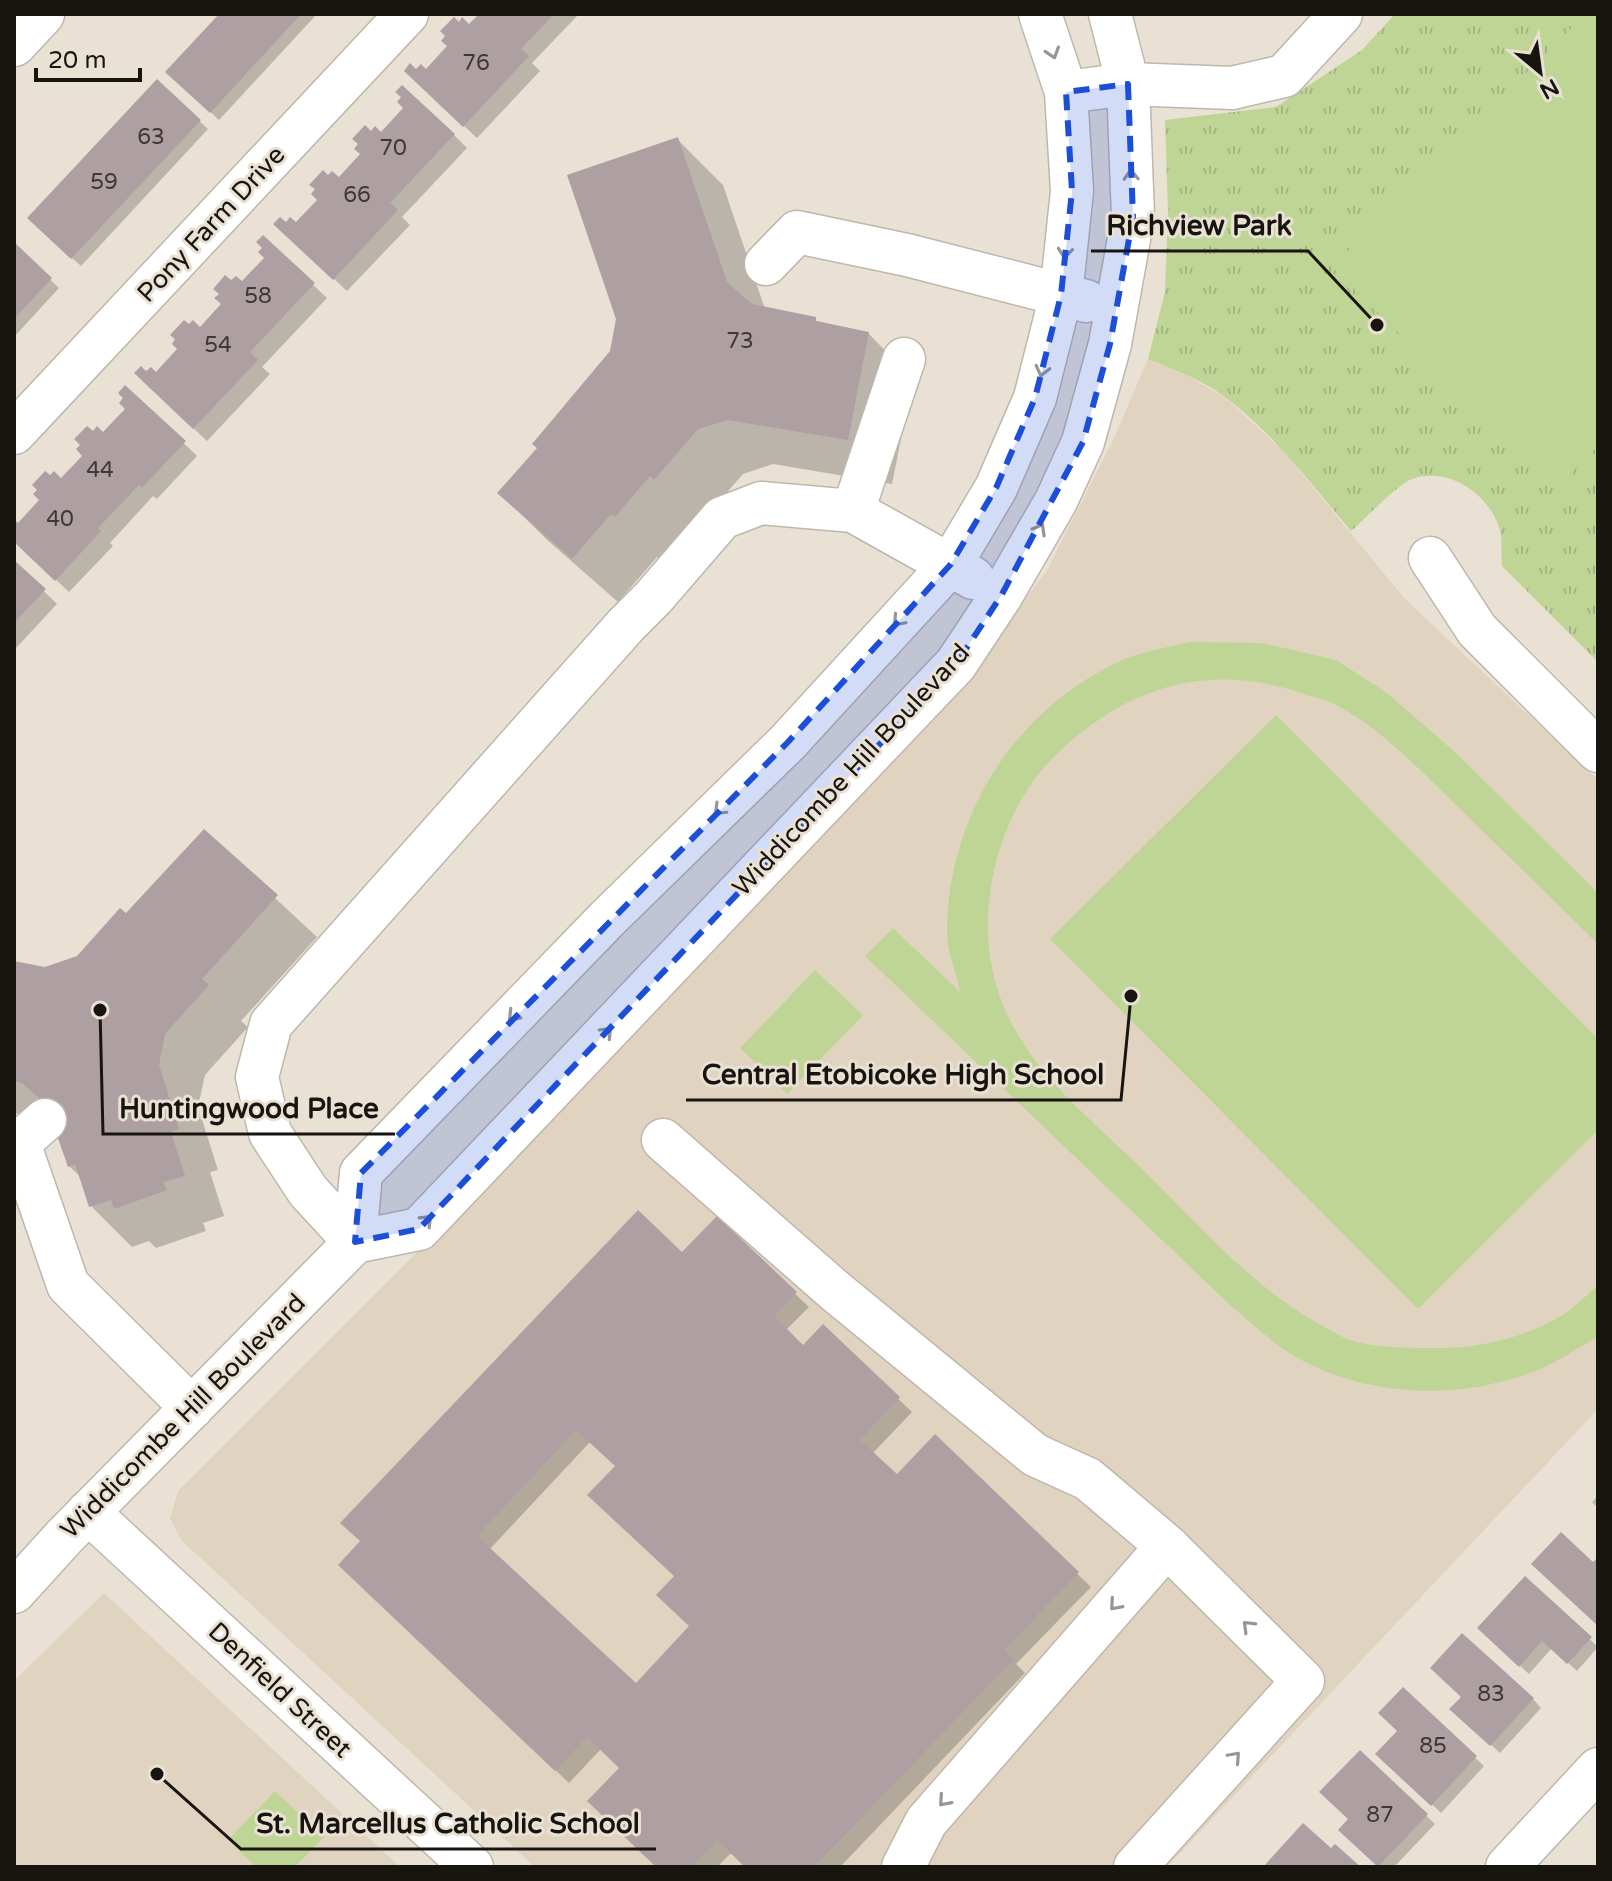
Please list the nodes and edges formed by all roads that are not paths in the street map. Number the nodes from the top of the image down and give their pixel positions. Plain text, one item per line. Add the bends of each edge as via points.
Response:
1 (42, 14) edge
2 (407, 14) edge
3 (1040, 14) edge
4 (1110, 14) edge
5 (1326, 21) edge
6 (14, 44) edge
7 (1128, 84) junction
8 (1066, 92) junction
9 (766, 264) dead end
10 (1061, 295) junction
11 (1118, 308) junction
12 (904, 359) dead end
13 (14, 433) edge
14 (853, 511) junction
15 (1430, 558) dead end
16 (951, 564) junction
17 (1001, 596) junction
18 (1598, 751) edge
19 (26, 1135) edge
20 (663, 1140) dead end
21 (355, 1242) junction
22 (192, 1408) junction
23 (88, 1512) junction
24 (1167, 1546) junction
25 (14, 1592) edge
26 (1598, 1769) edge
27 (472, 1867) edge
28 (903, 1867) edge
29 (1135, 1867) edge
30 (1507, 1867) edge

1 - 6 main road
2 - 13 street, Pony Farm Drive
3 -> 8 street
4 - 7 street, Widdicombe Hill Boulevard
5 - 7 street via 1284,76 1232,88
7 - 8 street
11 -> 7 street, Widdicombe Hill Boulevard via 1133,217
8 -> 10 street via 1072,191
9 - 10 street via 797,232
10 - 11 street
10 -> 16 street via 1035,398 996,488
17 -> 11 street, Widdicombe Hill Boulevard via 1083,442
12 - 14 street
14 - 16 street
14 - 21 street via 761,503 722,518 271,1024 257,1077 270,1133 308,1191
15 - 18 street via 1477,630
16 - 17 street
16 -> 21 street via 788,742 607,919 361,1173
21 -> 17 street, Widdicombe Hill Boulevard via 419,1229 956,664
19 - 22 street via 68,1285
20 - 24 street via 1035,1455 1088,1479
21 - 22 street, Widdicombe Hill Boulevard
22 - 23 street, Widdicombe Hill Boulevard
23 - 25 street, Widdicombe Hill Boulevard
23 - 27 street, Denfield Street
24 -> 28 street via 926,1822
29 -> 24 street via 1303,1681
26 - 30 street

